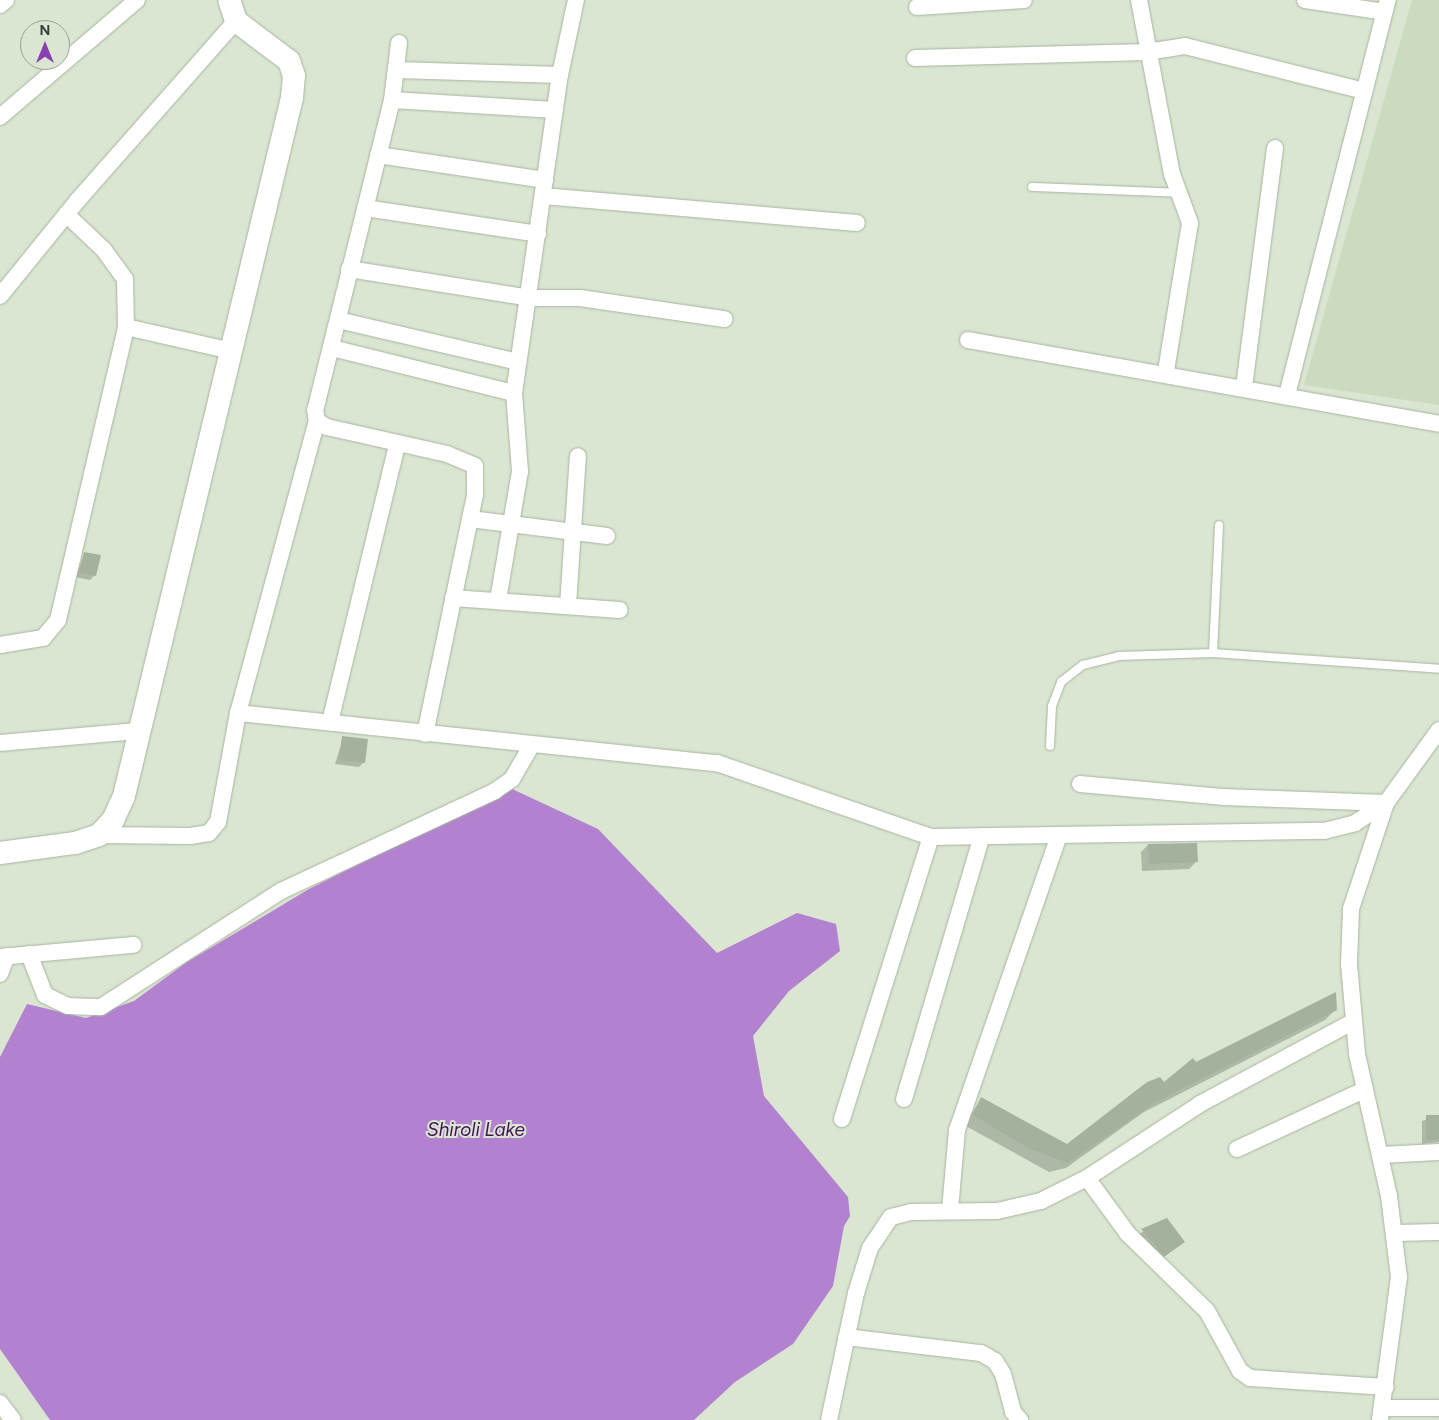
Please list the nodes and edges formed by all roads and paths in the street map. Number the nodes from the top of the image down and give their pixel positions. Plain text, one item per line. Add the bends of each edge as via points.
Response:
1 (6, 0) edge
2 (136, 0) edge
3 (229, 0) edge
4 (576, 0) edge
5 (1024, 0) edge
6 (1139, 0) edge
7 (1305, 0) edge
8 (0, 5) edge
9 (1386, 6) edge
10 (917, 8) dead end
11 (236, 21) junction
12 (399, 43) dead end
13 (1147, 52) junction
14 (915, 58) dead end
15 (397, 70) junction
16 (560, 75) junction
17 (1364, 90) junction
18 (392, 100) junction
19 (555, 110) junction
20 (0, 117) edge
21 (1275, 148) dead end
22 (378, 155) junction
23 (1032, 187) dead end
24 (544, 188) junction
25 (1180, 193) junction
26 (364, 208) junction
27 (66, 214) junction
28 (857, 223) dead end
29 (538, 234) junction
30 (349, 269) junction
31 (0, 296) edge
32 (530, 298) junction
33 (724, 319) dead end
34 (338, 320) junction
35 (126, 327) junction
36 (968, 340) dead end
37 (332, 348) junction
38 (232, 350) junction
39 (518, 362) junction
40 (1166, 372) junction
41 (1244, 387) junction
42 (514, 393) junction
43 (1287, 395) junction
44 (316, 421) junction
45 (1439, 424) edge
46 (396, 446) junction
47 (578, 456) dead end
48 (470, 519) junction
49 (507, 524) junction
50 (1219, 525) dead end
51 (573, 531) junction
52 (607, 536) dead end
53 (453, 598) junction
54 (498, 600) junction
55 (568, 605) junction
56 (620, 610) dead end
57 (0, 645) edge
58 (1213, 654) junction
59 (1439, 668) edge
60 (238, 713) junction
61 (330, 722) junction
62 (1439, 730) edge
63 (137, 731) junction
64 (425, 734) junction
65 (0, 743) edge
66 (532, 745) junction
67 (1050, 746) dead end
68 (1080, 784) dead end
69 (1386, 803) junction
70 (99, 835) junction
71 (1060, 835) junction
72 (982, 836) junction
73 (931, 837) junction
74 (0, 853) edge
75 (133, 945) dead end
76 (29, 954) junction
77 (3, 956) edge
78 (0, 974) edge
79 (1352, 1022) junction
80 (1364, 1090) junction
81 (904, 1099) dead end
82 (842, 1119) dead end
83 (1236, 1149) dead end
84 (1439, 1152) edge
85 (1380, 1155) junction
86 (1087, 1178) junction
87 (950, 1210) junction
88 (1439, 1232) edge
89 (1395, 1233) junction
90 (846, 1337) junction
91 (1386, 1387) junction
92 (0, 1403) edge
93 (1439, 1408) edge
94 (1381, 1414) edge
95 (13, 1420) edge
96 (829, 1420) edge
97 (1020, 1420) edge

1 - 8 street
2 - 20 street
3 - 11 street
4 - 16 street
5 - 10 street
6 - 13 street
7 - 9 street
9 - 17 street
11 - 27 street
11 - 38 street via 274,46 289,61 294,76
12 - 15 street
13 - 14 street
13 - 17 street via 1185,46
13 - 25 street
15 - 16 street
15 - 18 street
16 - 19 street
17 - 43 street
18 - 19 street
18 - 22 street
19 - 24 street
21 - 41 street
22 - 24 street
22 - 26 street
23 - 25 lane
24 - 28 street
24 - 29 street
25 - 40 street via 1190,223
26 - 29 street
26 - 30 street
27 - 31 street
27 - 35 street via 104,250 126,279
29 - 32 street
30 - 32 street
30 - 34 street
32 - 33 street via 580,298
32 - 39 street
34 - 37 street
34 - 39 street
35 - 38 street
35 - 57 street via 58,620 43,638
36 - 40 street
37 - 42 street
37 - 44 street via 317,393
38 - 63 street
39 - 42 street
40 - 41 street
41 - 43 street
42 - 49 street via 520,471
43 - 45 street
44 - 46 street
44 - 60 street
46 - 48 street via 447,454 475,466 478,480
46 - 61 street
47 - 51 street
48 - 49 street
48 - 53 street
49 - 51 street
49 - 54 street
50 - 58 lane
51 - 52 street
51 - 55 street
53 - 54 street
53 - 64 street
54 - 55 street
55 - 56 street
58 - 59 lane
58 - 67 lane via 1119,656 1083,665 1061,682 1052,706
60 - 61 street
60 - 70 street via 218,822 209,833
61 - 64 street
62 - 69 street
63 - 65 street
63 - 70 street via 124,796 113,820
64 - 66 street
66 - 73 street via 718,763
66 - 76 street via 512,779 496,791 281,891 101,1007 68,1006 45,994
68 - 69 street via 1224,797
69 - 71 street via 1355,823 1324,831
69 - 79 street via 1351,909
70 - 74 street via 75,843
71 - 72 street
71 - 87 street via 958,1130
72 - 73 street
72 - 81 street
73 - 82 street
75 - 76 street
76 - 77 street
77 - 78 street
79 - 80 street
79 - 86 street via 1200,1104
80 - 83 street
80 - 85 street
84 - 85 street
85 - 89 street
86 - 87 street via 1041,1201 997,1211
86 - 91 street via 1128,1234 1207,1311 1240,1371 1250,1378
87 - 90 street via 891,1217 880,1228 870,1248
88 - 89 street
89 - 91 street via 1399,1277
90 - 96 street
90 - 97 street via 981,1353 995,1361 1003,1374 1013,1412
91 - 94 street
92 - 95 street
93 - 94 street

